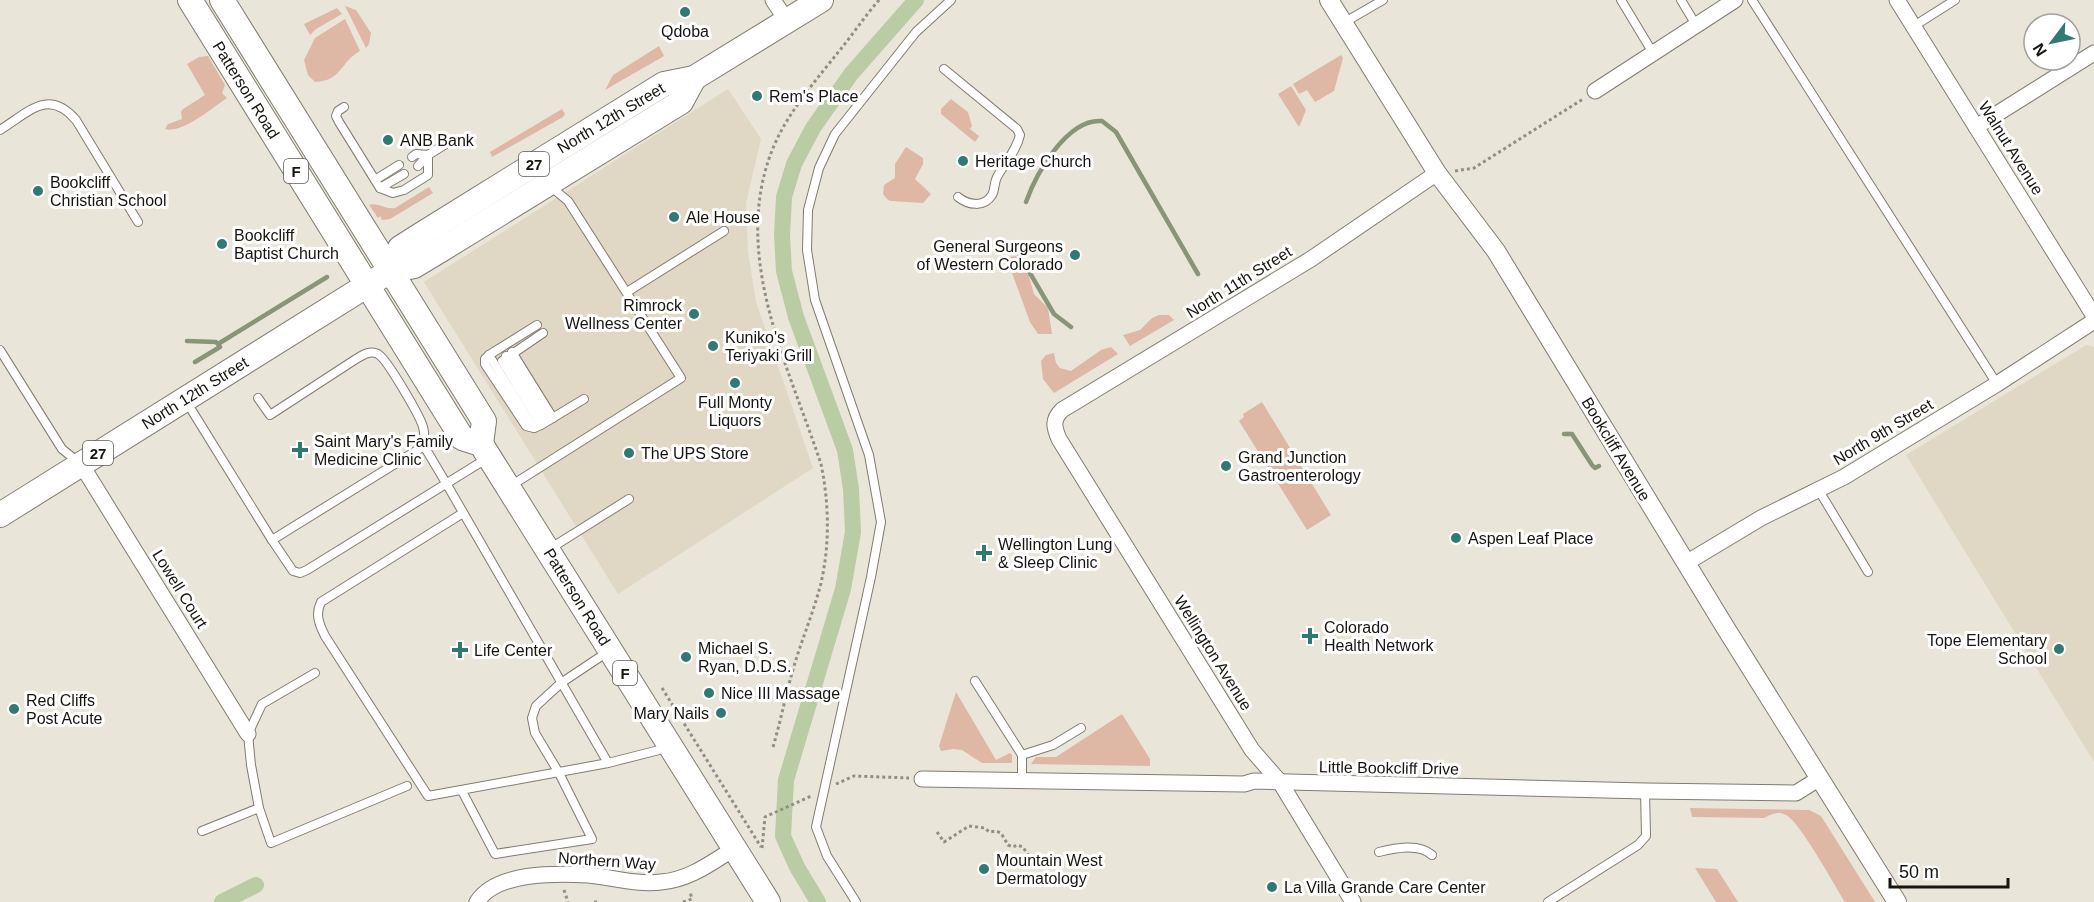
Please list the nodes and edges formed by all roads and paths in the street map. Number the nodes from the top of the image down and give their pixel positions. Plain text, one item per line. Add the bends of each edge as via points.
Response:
1 (190, 0) edge
2 (222, 0) edge
3 (773, 0) edge
4 (821, 0) edge
5 (879, 0) edge
6 (951, 0) edge
7 (1329, 0) edge
8 (1383, 0) edge
9 (1621, 0) edge
10 (1681, 0) edge
11 (1735, 0) edge
12 (1752, 0) edge
13 (1898, 0) edge
14 (1955, 0) edge
15 (787, 21) junction
16 (1343, 23) junction
17 (1696, 25) junction
18 (1914, 26) junction
19 (249, 43) junction
20 (1653, 53) junction
21 (2094, 53) edge
22 (225, 57) junction
23 (944, 69) dead end
24 (1595, 92) joint
25 (344, 107) dead end
26 (1976, 127) junction
27 (0, 130) edge
28 (449, 142) dead end
29 (428, 155) junction
30 (412, 157) dead end
31 (399, 165) dead end
32 (417, 166) dead end
33 (1446, 172) junction
34 (404, 174) dead end
35 (541, 174) junction
36 (375, 180) junction
37 (380, 189) junction
38 (958, 197) dead end
39 (138, 222) dead end
40 (724, 231) dead end
41 (390, 271) junction
42 (367, 286) junction
43 (627, 292) junction
44 (2094, 316) edge
45 (2094, 321) edge
46 (537, 325) dead end
47 (543, 333) dead end
48 (0, 350) edge
49 (509, 354) junction
50 (1996, 384) junction
51 (258, 398) dead end
52 (185, 399) junction
53 (584, 399) dead end
54 (1055, 417) joint
55 (544, 423) junction
56 (424, 446) junction
57 (485, 451) junction
58 (81, 464) junction
59 (446, 483) junction
60 (509, 487) junction
61 (1818, 489) junction
62 (629, 499) dead end
63 (463, 513) junction
64 (0, 515) edge
65 (272, 540) junction
66 (548, 550) junction
67 (1686, 563) junction
68 (1868, 572) dead end
69 (611, 650) junction
70 (315, 673) dead end
71 (975, 681) dead end
72 (561, 683) junction
73 (662, 688) dead end
74 (1081, 728) dead end
75 (248, 734) junction
76 (671, 747) junction
77 (773, 747) dead end
78 (1022, 754) junction
79 (608, 763) junction
80 (559, 773) junction
81 (922, 778) joint
82 (1820, 778) junction
83 (1022, 780) junction
84 (1280, 782) junction
85 (407, 786) dead end
86 (462, 791) junction
87 (822, 791) junction
88 (1645, 791) junction
89 (259, 808) junction
90 (202, 831) dead end
91 (937, 832) dead end
92 (735, 848) junction
93 (1379, 852) dead end
94 (1432, 855) dead end
95 (1033, 863) dead end
96 (564, 888) dead end
97 (690, 892) dead end
98 (477, 902) edge
99 (568, 902) edge
100 (594, 902) edge
101 (599, 902) edge
102 (683, 902) edge
103 (768, 902) edge
104 (856, 902) edge
105 (1353, 902) edge
106 (1548, 902) edge
107 (1897, 902) edge

1 - 22 main road, Patterson Road / F
2 - 19 main road, Patterson Road / F
3 - 15 street
4 - 15 main road, North 12th Street / 27
5 - 77 path via 784,126 773,148 761,196 758,242 762,282 821,464 827,512 827,552 821,584 790,677
6 - 87 lane via 916,32 835,134 819,168 808,210 807,250 815,300 869,455 881,522
7 - 16 street, Bookcliff Avenue
8 - 16 lane
9 - 20 lane
10 - 17 lane
11 - 17 street
12 - 50 lane
13 - 18 street, Walnut Avenue
14 - 18 lane
15 - 35 main road, North 12th Street / 27 via 694,78 681,102
16 - 33 street, Bookcliff Avenue
17 - 20 street
18 - 26 street, Walnut Avenue
19 - 22 main road
19 - 41 main road, Patterson Road / F
20 - 24 street
21 - 26 street
22 - 42 main road, Patterson Road / F
23 - 38 lane via 1020,135 996,179 992,196 973,204
24 - 33 path via 1474,168
25 - 36 lane via 336,116
26 - 44 street, Walnut Avenue
27 - 39 lane via 46,103 66,109
28 - 29 lane
29 - 30 lane
29 - 32 lane
29 - 37 lane via 428,174 404,190 393,193
31 - 36 lane
33 - 54 street, North 11th Street
33 - 67 street, Bookcliff Avenue
34 - 37 lane
35 - 41 main road, North 12th Street / 27 via 414,266
35 - 43 lane via 568,201
36 - 37 lane
40 - 43 lane
41 - 42 main road, North 12th Street / 27
41 - 57 main road, Patterson Road / F via 484,421
42 - 52 main road, North 12th Street / 27
42 - 57 main road, Patterson Road / F via 462,438
43 - 60 lane via 681,378
45 - 50 street, North 9th Street
46 - 55 lane via 489,355 485,364 520,420 526,426
47 - 49 lane
48 - 58 lane via 62,449
49 - 55 lane
49 - 55 lane via 502,361
50 - 61 street, North 9th Street
51 - 56 lane via 270,415 356,359 369,352 379,354 419,415
52 - 58 main road, North 12th Street / 27
52 - 65 lane
53 - 55 lane
54 - 84 street, Wellington Avenue via 1059,439 1252,750
56 - 59 lane
56 - 65 lane
57 - 59 lane
57 - 60 main road, Patterson Road / F
58 - 64 main road, North 12th Street / 27
58 - 75 street, Lowell Court
59 - 63 lane
59 - 65 lane via 300,573 293,571
60 - 66 main road, Patterson Road / F
61 - 67 street, North 9th Street
61 - 68 lane
62 - 66 lane
63 - 72 lane
63 - 86 lane via 321,602 318,609 318,623 325,636 428,796
66 - 69 main road, Patterson Road / F
67 - 82 street, Bookcliff Avenue
69 - 72 lane
69 - 76 main road, Patterson Road / F
70 - 75 lane via 262,704
71 - 78 lane
72 - 79 lane
72 - 80 lane via 536,706 532,718 536,734
73 - 87 path via 762,849 765,817
74 - 78 lane via 1053,745
75 - 89 lane
76 - 79 lane
76 - 92 main road, Patterson Road / F
78 - 83 lane
79 - 80 lane
80 - 86 lane
80 - 86 lane via 592,839 495,854
81 - 83 street, Little Bookcliff Drive
81 - 87 path via 854,776
82 - 88 street, Little Bookcliff Drive via 1796,793
82 - 107 street, Bookcliff Avenue
83 - 84 street, Little Bookcliff Drive
84 - 88 street, Little Bookcliff Drive
84 - 105 street, Wellington Avenue
85 - 89 lane via 271,843
87 - 104 lane via 816,827 827,856
88 - 106 lane via 1646,836
89 - 90 lane
91 - 95 path via 944,842 969,826 996,831 1008,845 1023,848
92 - 98 street, Northern Way via 687,877 674,880 644,883 588,875 542,875 502,881
92 - 103 main road, Patterson Road / F
93 - 94 lane via 1423,848
96 - 99 path
97 - 102 path via 692,899
100 - 101 path

